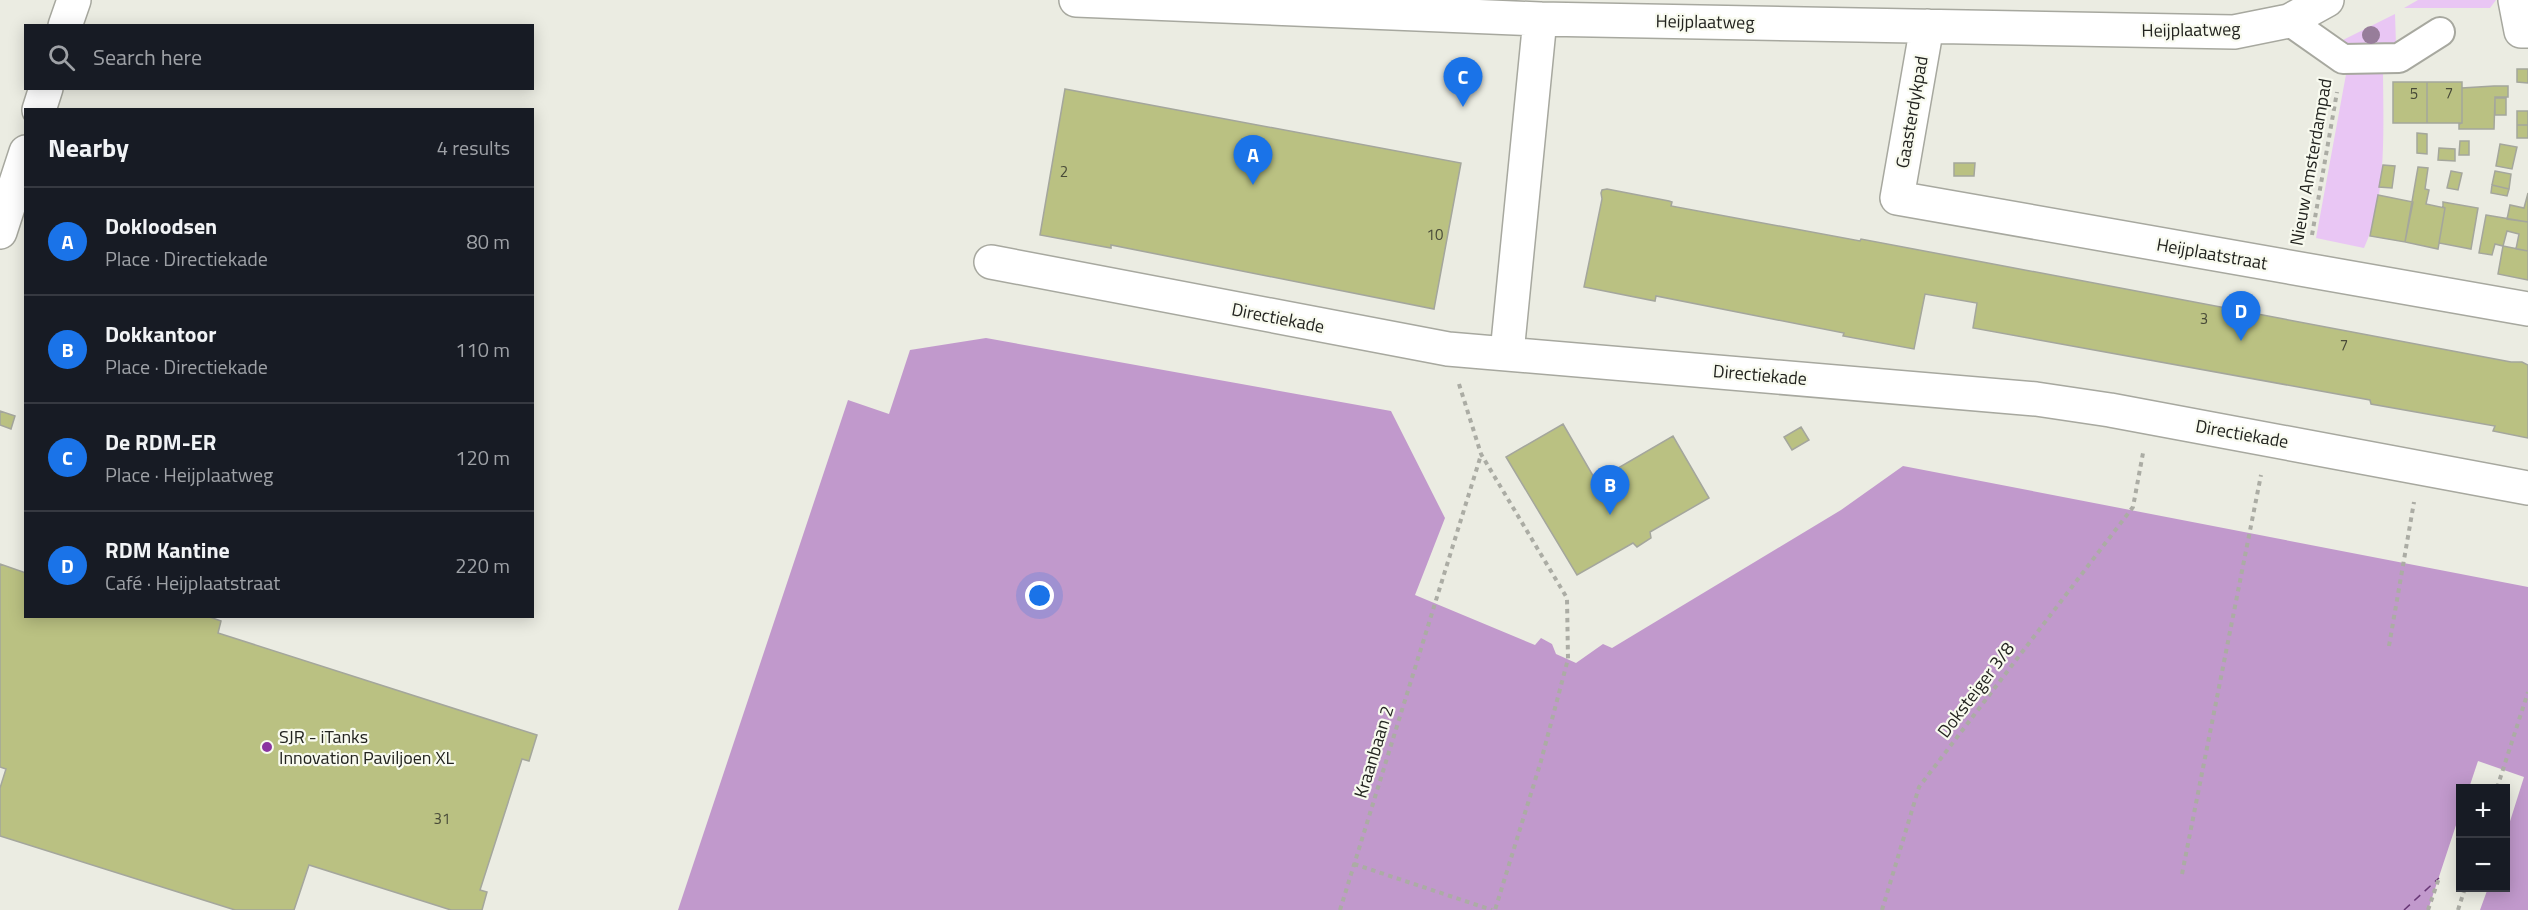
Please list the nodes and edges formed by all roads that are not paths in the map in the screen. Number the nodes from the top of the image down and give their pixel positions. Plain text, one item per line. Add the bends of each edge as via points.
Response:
1 (74, 0) edge
2 (1076, 0) edge
3 (2328, 0) edge
4 (2515, 0) edge
5 (1540, 20) junction
6 (2289, 21) junction
7 (67, 24) edge
8 (1927, 26) junction
9 (2528, 31) edge
10 (2440, 32) dead end
11 (45, 90) edge
12 (40, 108) edge
13 (24, 158) edge
14 (1897, 198) joint
15 (0, 232) edge
16 (992, 262) dead end
17 (2528, 309) edge
18 (1507, 353) junction
19 (2528, 488) edge

1 - 7 street
2 - 5 street, Heijplaatweg
3 - 6 street, Heijplaatweg
4 - 9 street via 2521,31
5 - 8 street, Heijplaatweg
5 - 18 street
6 - 8 street, Heijplaatweg via 2234,32
6 - 10 street via 2343,58 2399,58
8 - 14 street, Gaasterdykpad
11 - 12 street
13 - 15 street
14 - 17 street, Heijplaatstraat
16 - 18 street, Directiekade via 1448,349
18 - 19 street, Directiekade via 2036,399

